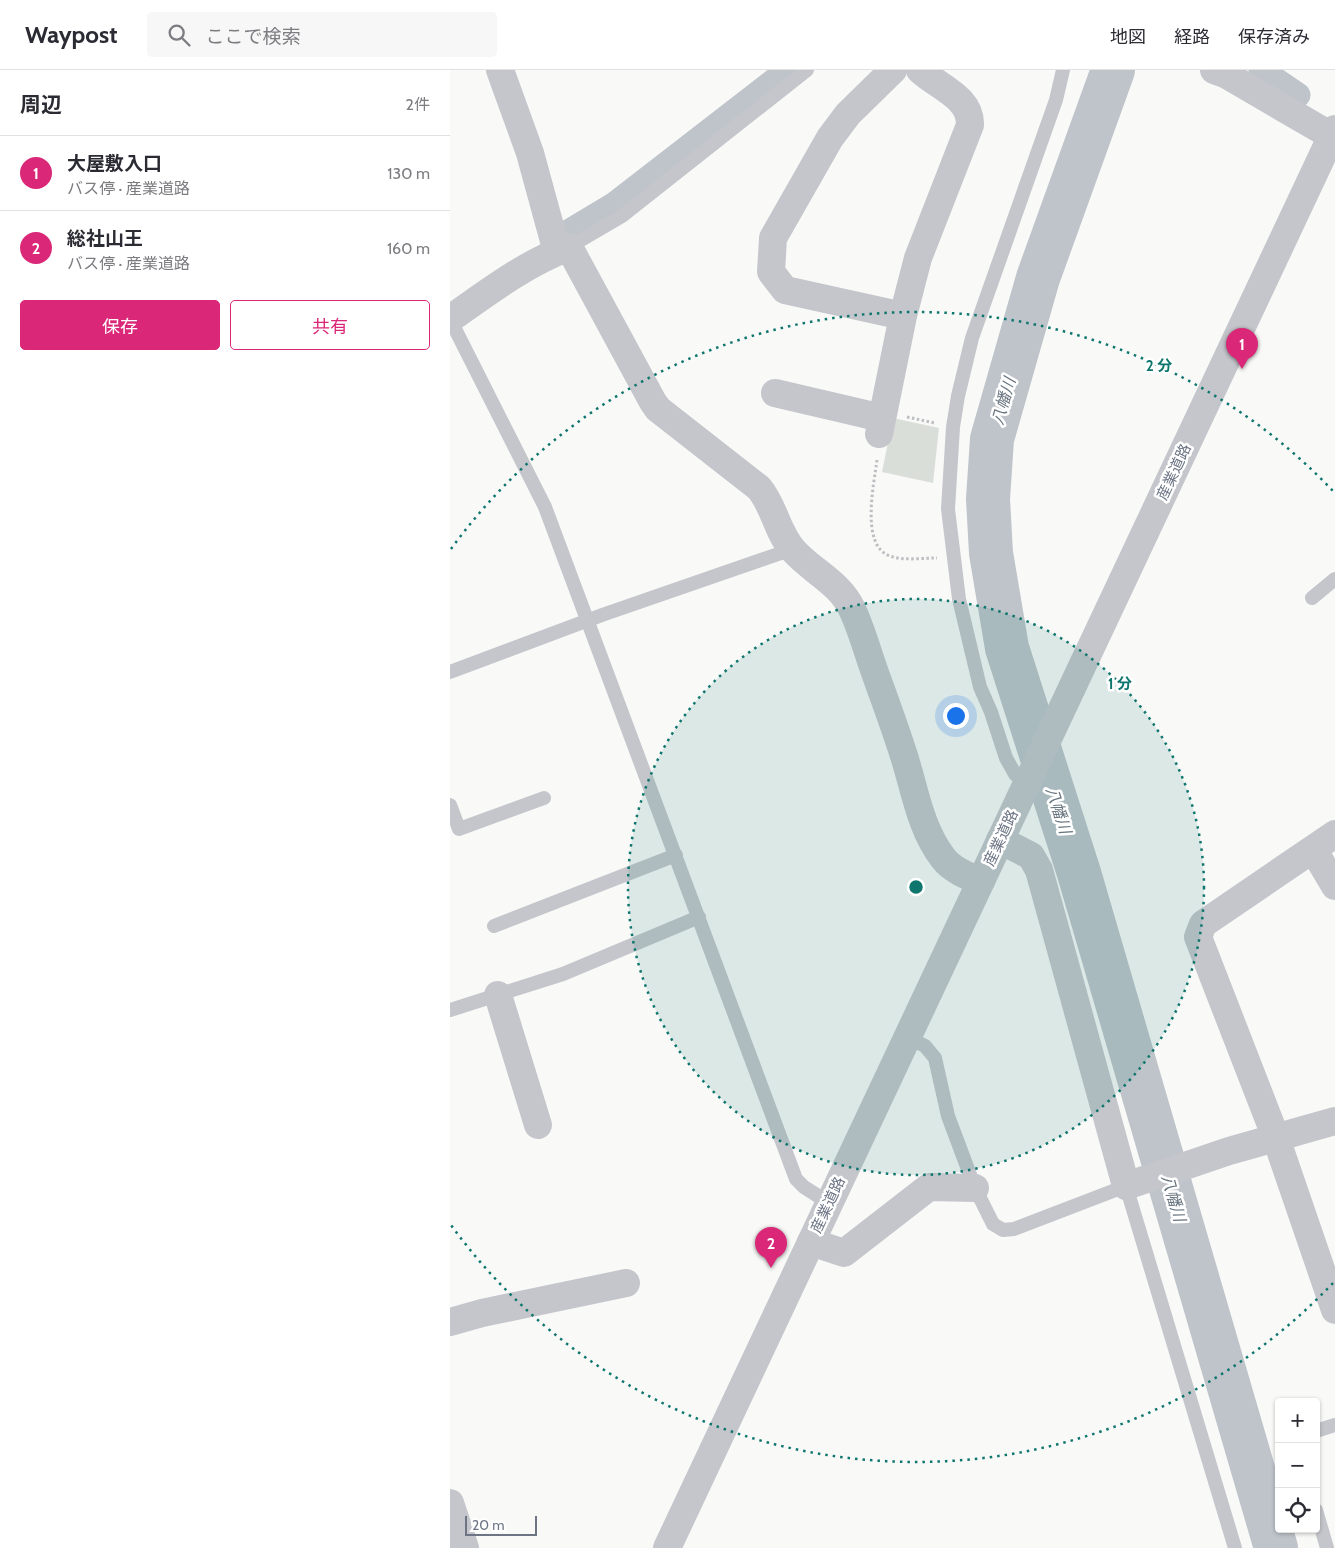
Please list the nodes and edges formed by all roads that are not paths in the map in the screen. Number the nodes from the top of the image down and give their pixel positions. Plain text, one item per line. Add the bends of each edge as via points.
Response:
1 (500, 70) edge
2 (807, 70) edge
3 (893, 70) edge
4 (920, 70) edge
5 (1063, 70) edge
6 (1214, 70) edge
7 (1334, 134) edge
8 (563, 250) junction
9 (903, 316) junction
10 (450, 319) edge
11 (775, 393) dead end
12 (791, 547) junction
13 (1335, 579) edge
14 (1312, 598) dead end
15 (588, 620) junction
16 (450, 672) edge
17 (1026, 785) junction
18 (544, 798) dead end
19 (450, 805) edge
20 (1335, 834) edge
21 (1000, 840) junction
22 (1313, 849) junction
23 (676, 856) junction
24 (981, 881) junction
25 (1335, 886) edge
26 (699, 917) junction
27 (494, 926) dead end
28 (498, 995) junction
29 (450, 1010) edge
30 (907, 1037) junction
31 (1335, 1121) edge
32 (538, 1125) dead end
33 (1276, 1138) junction
34 (1129, 1184) junction
35 (975, 1188) junction
36 (829, 1203) junction
37 (811, 1242) junction
38 (626, 1283) dead end
39 (1335, 1310) edge
40 (450, 1322) edge
41 (1335, 1425) edge
42 (1320, 1430) edge
43 (450, 1503) edge
44 (1320, 1524) edge
45 (465, 1548) edge
46 (667, 1548) edge
47 (1235, 1548) edge
48 (1327, 1548) edge

1 - 8 street
2 - 8 lane via 622,216
3 - 9 street via 848,114 830,138 773,238 771,272 784,290
4 - 9 street via 965,104 970,125 918,258
5 - 17 lane via 1056,100 972,338 953,427 948,509 959,599 980,687 1006,758
6 - 7 street
7 - 17 street, 産業道路
8 - 10 street via 506,279
8 - 12 street via 658,409 759,488 768,498
9 - 11 street via 882,421
10 - 15 lane via 545,507
12 - 15 lane
12 - 24 street via 831,580 847,601 904,757 911,789 925,826 943,858 959,872
13 - 14 lane
15 - 16 lane
15 - 23 lane
17 - 21 street, 産業道路
18 - 19 lane via 459,829
20 - 22 street
21 - 24 street, 産業道路
21 - 34 street via 1031,856 1039,870
22 - 25 street
22 - 33 street via 1203,924 1198,937
23 - 26 lane
23 - 27 lane
24 - 30 street, 産業道路
26 - 28 lane via 563,974
26 - 36 lane via 796,1179
28 - 29 lane
28 - 32 street
30 - 35 lane via 925,1046 935,1058 948,1116
30 - 36 street, 産業道路
31 - 33 street
33 - 34 street
33 - 39 street
34 - 35 lane via 1014,1229 1004,1230 993,1224
34 - 47 lane
35 - 37 street via 929,1187 844,1253
36 - 37 street, 産業道路
37 - 46 street, 産業道路
38 - 40 street
41 - 42 lane
43 - 45 street
44 - 48 lane

